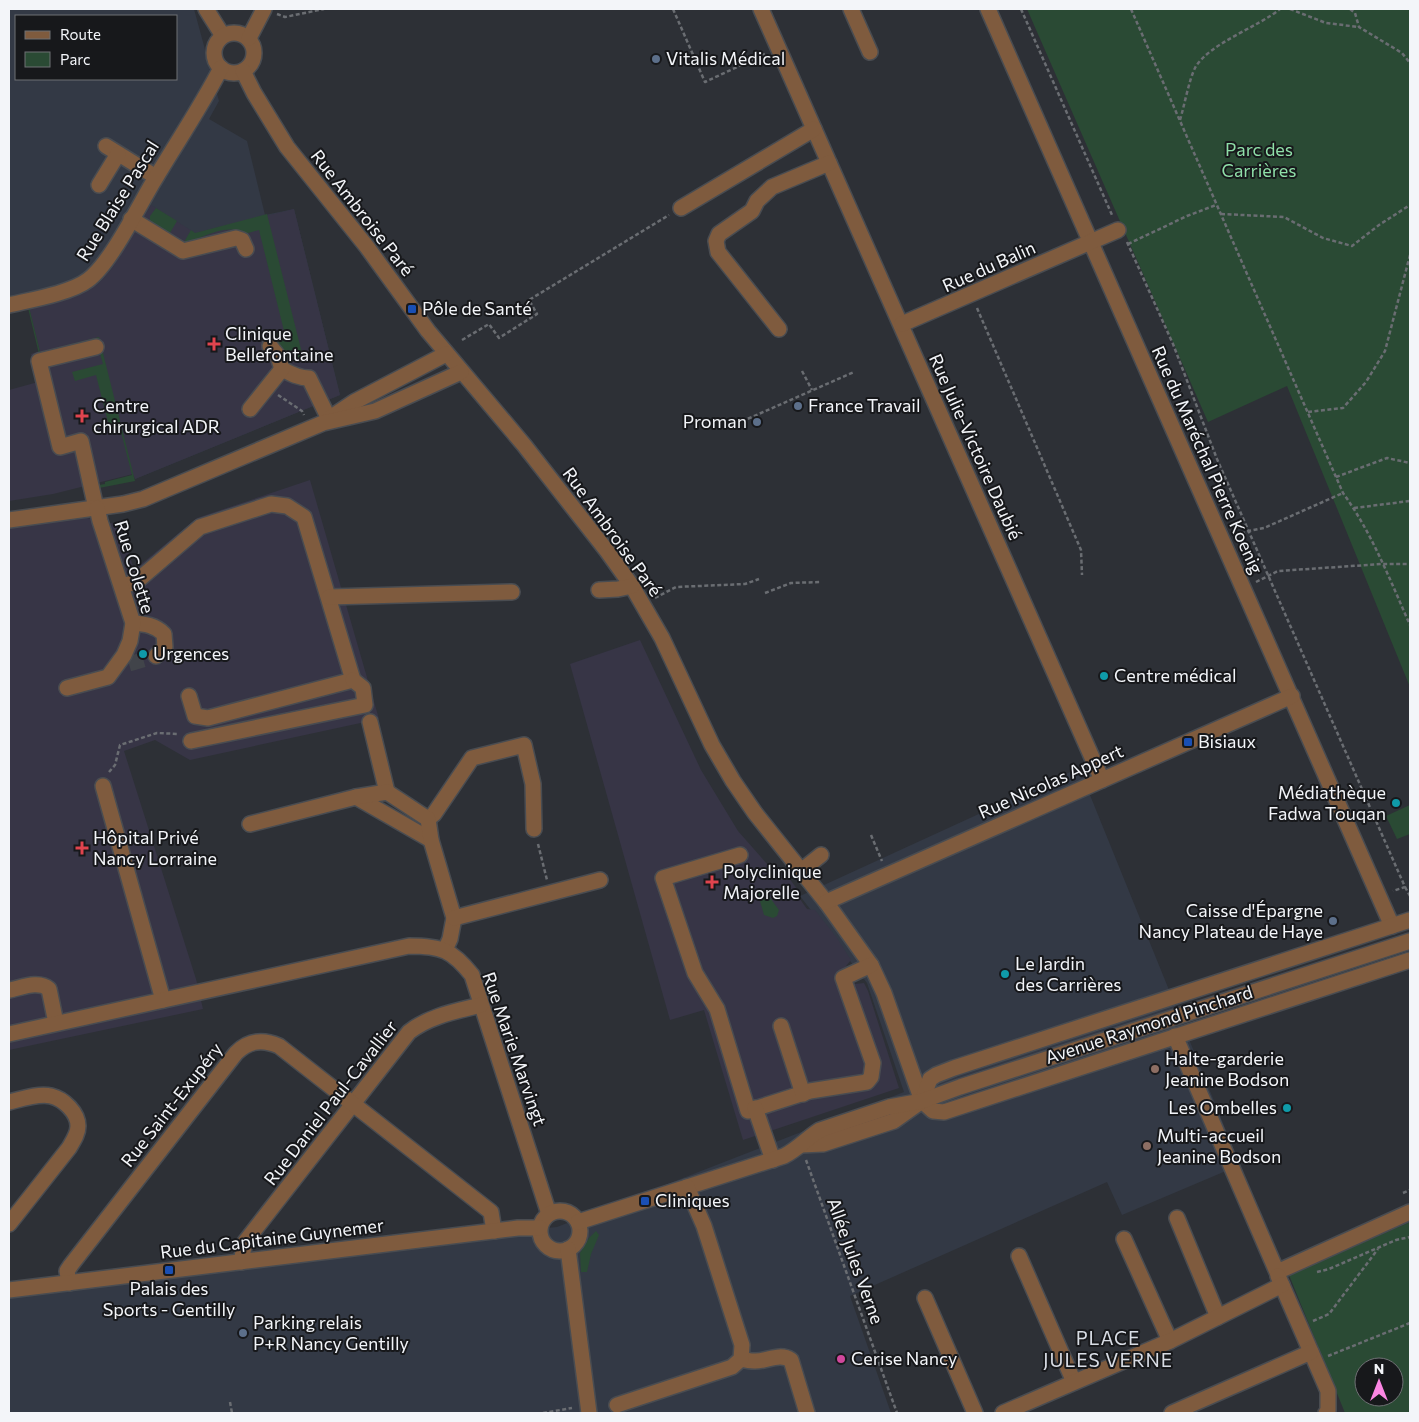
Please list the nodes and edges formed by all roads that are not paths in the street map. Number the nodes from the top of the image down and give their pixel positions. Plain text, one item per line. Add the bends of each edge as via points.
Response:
1 (206, 9) edge
2 (264, 9) edge
3 (761, 9) edge
4 (851, 9) edge
5 (988, 9) edge
6 (222, 36) junction
7 (249, 38) junction
8 (870, 52) dead end
9 (221, 68) junction
10 (243, 71) junction
11 (814, 129) junction
12 (829, 163) junction
13 (156, 177) junction
14 (99, 185) dead end
15 (681, 208) road end
16 (131, 219) junction
17 (1118, 230) road end
18 (1091, 242) junction
19 (246, 249) dead end
20 (9, 305) edge
21 (902, 324) junction
22 (779, 328) dead end
23 (270, 346) dead end
24 (96, 347) dead end
25 (446, 354) junction
26 (282, 366) junction
27 (462, 372) junction
28 (250, 409) dead end
29 (326, 421) junction
30 (97, 508) junction
31 (9, 520) edge
32 (122, 586) junction
33 (632, 586) junction
34 (599, 590) dead end
35 (512, 592) dead end
36 (329, 597) junction
37 (133, 623) junction
38 (156, 656) dead end
39 (353, 680) junction
40 (67, 688) dead end
41 (188, 696) dead end
42 (1292, 696) junction
43 (370, 722) dead end
44 (191, 741) road end
45 (1102, 780) junction
46 (103, 786) road end
47 (387, 792) junction
48 (356, 797) junction
49 (428, 819) junction
50 (250, 824) dead end
51 (534, 828) road end
52 (431, 840) junction
53 (740, 855) dead end
54 (822, 855) dead end
55 (801, 871) junction
56 (600, 880) dead end
57 (826, 902) junction
58 (454, 918) junction
59 (1410, 921) edge
60 (1392, 926) junction
61 (1376, 932) junction
62 (1410, 941) edge
63 (445, 950) junction
64 (1375, 952) junction
65 (1410, 960) edge
66 (871, 965) junction
67 (1390, 967) junction
68 (9, 990) edge
69 (163, 1000) junction
70 (481, 1005) junction
71 (56, 1023) junction
72 (781, 1026) dead end
73 (9, 1032) edge
74 (1175, 1036) junction
75 (802, 1094) junction
76 (922, 1101) junction
77 (9, 1102) edge
78 (354, 1103) junction
79 (755, 1108) junction
80 (773, 1160) junction
81 (687, 1187) junction
82 (1410, 1212) edge
83 (549, 1214) junction
84 (1177, 1218) dead end
85 (578, 1222) junction
86 (9, 1224) edge
87 (540, 1228) junction
88 (494, 1231) junction
89 (1124, 1239) dead end
90 (568, 1249) junction
91 (1019, 1256) dead end
92 (241, 1262) junction
93 (1279, 1279) junction
94 (69, 1283) junction
95 (9, 1290) edge
96 (925, 1298) dead end
97 (1218, 1318) junction
98 (1170, 1341) junction
99 (1313, 1357) junction
100 (741, 1359) junction
101 (1074, 1382) junction
102 (616, 1406) dead end
103 (589, 1413) edge
104 (808, 1413) edge
105 (975, 1413) edge
106 (1003, 1413) edge
107 (1172, 1413) edge
108 (1326, 1413) edge

1 - 6 street
2 - 7 street
3 - 11 street, Rue Julie-Victoire Daubié
4 - 8 street
5 - 18 street, Rue du Maréchal Pierre Koenig
6 - 7 street via 236,32
6 - 9 street via 214,52
7 - 10 street via 255,56
9 - 10 street via 232,73
9 - 13 street, Rue Blaise Pascal
10 - 25 street, Rue Ambroise Paré via 287,147 367,247
11 - 12 street, Rue Julie-Victoire Daubié
11 - 15 street
12 - 21 street, Rue Julie-Victoire Daubié
12 - 22 street via 772,187 757,201 752,211 719,234 716,241 718,252
13 - 14 street via 112,150
13 - 16 street, Rue Blaise Pascal
16 - 19 street via 183,251 236,238 242,240
16 - 20 street, Rue Blaise Pascal via 111,254 87,282
17 - 18 street, Rue du Balin
18 - 21 street, Rue du Balin
18 - 42 street, Rue du Maréchal Pierre Koenig
21 - 45 street, Rue Julie-Victoire Daubié
23 - 26 street
24 - 30 street via 39,361 60,447 81,441
25 - 27 street, Rue Ambroise Paré
25 - 29 street, Rue Colette via 354,402
26 - 28 street
26 - 29 street via 292,375 309,378
27 - 29 street, Rue Colette via 375,411
27 - 33 street, Rue Ambroise Paré via 530,452
29 - 30 street, Rue Colette via 143,499
30 - 31 street, Rue Colette
30 - 32 street, Rue Colette
32 - 36 street via 136,582 200,527 271,504 287,506 304,517
32 - 37 street, Rue Colette
33 - 34 street
33 - 55 street, Rue Ambroise Paré via 674,661 712,745 733,781 754,813
35 - 36 street
36 - 39 street
37 - 38 street via 151,625 164,634 165,647
37 - 40 street, Rue Colette via 124,664 108,677
39 - 41 street via 208,718 194,716
39 - 44 street via 363,688 365,705
42 - 45 street, Rue Nicolas Appert
42 - 60 street, Rue du Maréchal Pierre Koenig
43 - 47 street
45 - 57 street, Rue Nicolas Appert
46 - 69 street
47 - 48 street
47 - 49 street
48 - 50 street
48 - 52 street
49 - 51 street via 472,758 524,746 533,784
49 - 52 street
52 - 58 street
53 - 79 street via 663,878 695,973 717,1009 748,1110
54 - 55 street
55 - 57 street, Rue Ambroise Paré
56 - 58 street
57 - 66 street, Rue Ambroise Paré
58 - 63 street
59 - 60 street, Avenue Raymond Pinchard
60 - 61 street, Avenue Raymond Pinchard
61 - 64 street
61 - 76 street, Avenue Raymond Pinchard via 936,1075 930,1079
62 - 64 street, Avenue Raymond Pinchard
63 - 69 street, Rue Marie Marvingt via 409,946
63 - 70 street, Rue Marie Marvingt via 458,958 472,975
64 - 67 street
64 - 76 street, Avenue Raymond Pinchard
65 - 67 street, Avenue Raymond Pinchard
66 - 75 street via 843,978 873,1063 871,1077 866,1082
66 - 76 street, Rue Ambroise Paré
67 - 74 street, Avenue Raymond Pinchard
68 - 71 street via 39,984 49,988
69 - 71 street, Rue Marie Marvingt
70 - 78 street, Rue Daniel Paul-Cavallier via 419,1024 409,1032
70 - 83 street, Rue Marie Marvingt
71 - 73 street, Rue Marie Marvingt
72 - 75 street
74 - 76 street, Avenue Raymond Pinchard via 944,1112 933,1110
74 - 93 street
75 - 79 street
76 - 80 street, Avenue Raymond Pinchard via 889,1107 820,1130 792,1152
77 - 86 street via 50,1095 69,1107 78,1126 69,1148
78 - 88 street, Rue Saint-Exupéry via 491,1212
78 - 92 street, Rue Daniel Paul-Cavallier via 245,1242
78 - 94 street, Rue Saint-Exupéry via 279,1046 269,1041 243,1046 71,1265 67,1271
79 - 80 street
80 - 81 street, Avenue Raymond Pinchard
81 - 85 street, Avenue Raymond Pinchard
81 - 100 street via 704,1226 739,1336 743,1352
82 - 93 street via 1303,1260
83 - 85 street via 562,1211
83 - 87 street
84 - 97 street
85 - 90 street via 579,1239
87 - 88 street, Rue du Capitaine Guynemer
87 - 90 street via 541,1238 547,1246 556,1251
88 - 92 street, Rue du Capitaine Guynemer
89 - 98 street
90 - 103 street
91 - 101 street
92 - 94 street, Rue du Capitaine Guynemer
93 - 97 street
93 - 99 street
94 - 95 street, Rue du Capitaine Guynemer
96 - 105 street
97 - 98 street
98 - 101 street
99 - 107 street
99 - 108 street via 1328,1391
100 - 102 street via 732,1367
100 - 104 street via 754,1362 787,1357 791,1360
101 - 106 street

